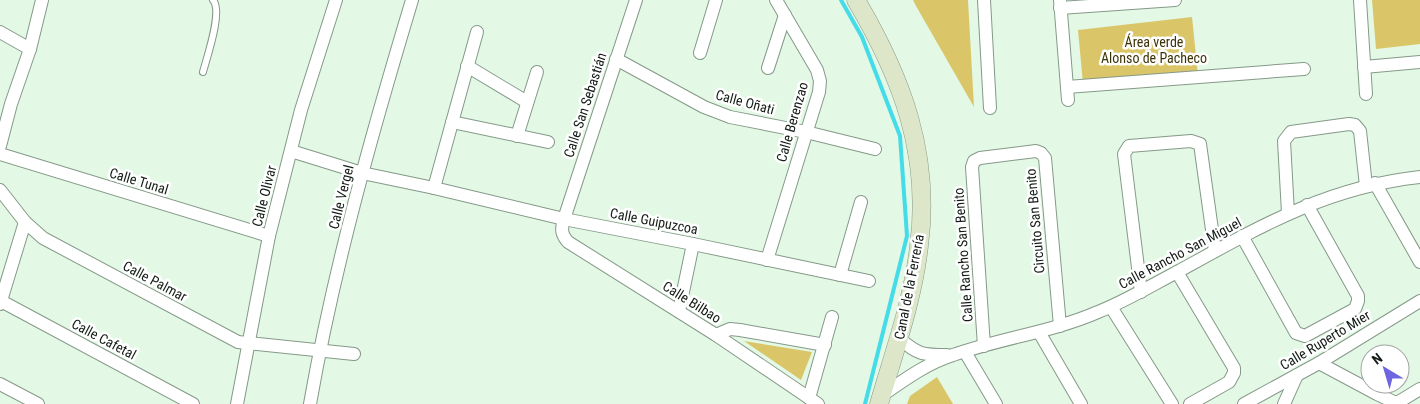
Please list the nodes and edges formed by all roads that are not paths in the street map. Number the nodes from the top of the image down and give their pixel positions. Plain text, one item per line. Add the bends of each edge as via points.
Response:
1 (42, 0) edge
2 (213, 0) edge
3 (336, 0) edge
4 (412, 0) edge
5 (636, 0) edge
6 (716, 0) edge
7 (776, 0) edge
8 (856, 0) edge
9 (984, 0) edge
10 (1175, 0) edge
11 (1360, 0) edge
12 (1060, 4) edge
13 (785, 15) junction
14 (0, 32) edge
15 (477, 32) dead end
16 (30, 49) junction
17 (700, 53) dead end
18 (616, 59) junction
19 (1420, 62) edge
20 (467, 66) junction
21 (1364, 67) junction
22 (768, 68) dead end
23 (1304, 70) dead end
24 (203, 72) dead end
25 (537, 72) dead end
26 (1366, 94) dead end
27 (5, 101) edge
28 (527, 102) junction
29 (990, 108) dead end
30 (452, 122) junction
31 (806, 132) junction
32 (517, 136) junction
33 (548, 142) dead end
34 (0, 146) edge
35 (875, 149) dead end
36 (291, 151) junction
37 (0, 154) edge
38 (974, 161) joint
39 (362, 173) junction
40 (1420, 177) edge
41 (1370, 185) junction
42 (434, 188) junction
43 (0, 190) edge
44 (862, 202) dead end
45 (1308, 205) junction
46 (1288, 213) junction
47 (564, 220) junction
48 (25, 222) junction
49 (269, 236) junction
50 (1242, 236) junction
51 (693, 244) junction
52 (1216, 251) junction
53 (767, 260) junction
54 (1420, 262) edge
55 (1177, 272) junction
56 (840, 275) junction
57 (869, 281) dead end
58 (1141, 292) junction
59 (1420, 301) edge
60 (0, 303) edge
61 (1110, 307) junction
62 (679, 311) junction
63 (832, 317) dead end
64 (1060, 326) junction
65 (1039, 332) junction
66 (716, 335) junction
67 (899, 338) junction
68 (248, 344) junction
69 (825, 345) junction
70 (984, 346) junction
71 (320, 350) junction
72 (958, 353) junction
73 (354, 354) dead end
74 (1319, 363) junction
75 (1297, 375) junction
76 (0, 384) edge
77 (1420, 389) edge
78 (1375, 399) edge
79 (880, 400) edge
80 (813, 401) edge
81 (38, 404) edge
82 (194, 404) edge
83 (238, 404) edge
84 (310, 404) edge
85 (996, 404) edge
86 (1081, 404) edge
87 (1172, 404) edge
88 (1190, 404) edge
89 (1244, 404) edge
90 (1284, 404) edge
91 (1398, 404) edge

1 - 16 street
2 - 24 lane via 217,15
3 - 36 street, Calle Olivar
4 - 39 street, Calle Vergel
5 - 18 street, Calle San Sebastián
6 - 17 street
7 - 13 street, Calle Berenzao
8 - 67 street, Canal de la Ferrería via 900,88 912,127 921,178 919,246
9 - 29 street
10 - 12 street
11 - 21 street
12 - 23 street via 1068,93
13 - 22 street
13 - 31 street, Calle Berenzao via 813,61 820,81
14 - 16 street
15 - 20 street
16 - 27 street
18 - 31 street, Calle Oñati via 717,113
18 - 47 street, Calle San Sebastián
19 - 21 street
20 - 28 street
20 - 30 street
21 - 26 street
25 - 28 street
27 - 34 street
28 - 32 street
30 - 32 street
30 - 42 street
31 - 35 street, Calle Oñati
31 - 53 street, Calle Berenzao
32 - 33 street
36 - 39 street, Calle Guipuzcoa
36 - 49 street, Calle Olivar
37 - 49 street, Calle Tunal
38 - 64 street, Circuito San Benito via 1036,151 1045,158
38 - 70 street, Calle Rancho San Benito
39 - 42 street, Calle Guipuzcoa
39 - 71 street, Calle Vergel
40 - 41 street, Calle Rancho San Miguel
41 - 45 street, Calle Rancho San Miguel
41 - 46 street via 1360,131 1355,125 1291,132 1284,141
41 - 54 street
42 - 47 street, Calle Guipuzcoa
43 - 48 street, Calle Palmar
44 - 56 street
45 - 46 street, Calle Rancho San Miguel
45 - 50 street via 1358,301 1355,309 1305,336 1296,334
46 - 50 street, Calle Rancho San Miguel
47 - 51 street, Calle Guipuzcoa
47 - 62 street, Calle Bilbao via 561,231 568,242
48 - 60 street
48 - 68 street, Calle Palmar via 52,242 238,342
49 - 68 street, Calle Olivar
50 - 52 street, Calle Rancho San Miguel
51 - 53 street, Calle Guipuzcoa
51 - 62 street
52 - 55 street, Calle Rancho San Miguel
52 - 58 street via 1200,144 1191,141 1129,146 1124,154
53 - 56 street, Calle Guipuzcoa
55 - 58 street, Calle Rancho San Miguel
55 - 88 street via 1234,368 1229,382
56 - 57 street, Calle Guipuzcoa
58 - 61 street, Calle Rancho San Miguel
59 - 74 street, Calle Ruperto Mier
60 - 82 street, Calle Cafetal
61 - 64 street, Calle Rancho San Miguel
61 - 87 street
62 - 66 street, Calle Bilbao
63 - 69 street
64 - 65 street, Calle Rancho San Miguel
65 - 70 street, Calle Rancho San Miguel
65 - 86 street
66 - 69 street via 730,329
66 - 80 street, Calle Bilbao
67 - 72 street, Calle Rancho San Miguel via 913,350 926,355
67 - 79 street, Canal de la Ferrería
68 - 71 street, Calle Palmar
68 - 83 street, Calle Olivar
69 - 80 street
70 - 72 street, Calle Rancho San Miguel
71 - 73 street, Calle Palmar
71 - 84 street, Calle Vergel
72 - 79 street, Calle Rancho San Miguel via 921,370
72 - 85 street
74 - 75 street, Calle Ruperto Mier
74 - 78 street
75 - 89 street, Calle Ruperto Mier
75 - 90 street
76 - 81 street
77 - 91 street
78 - 91 street

